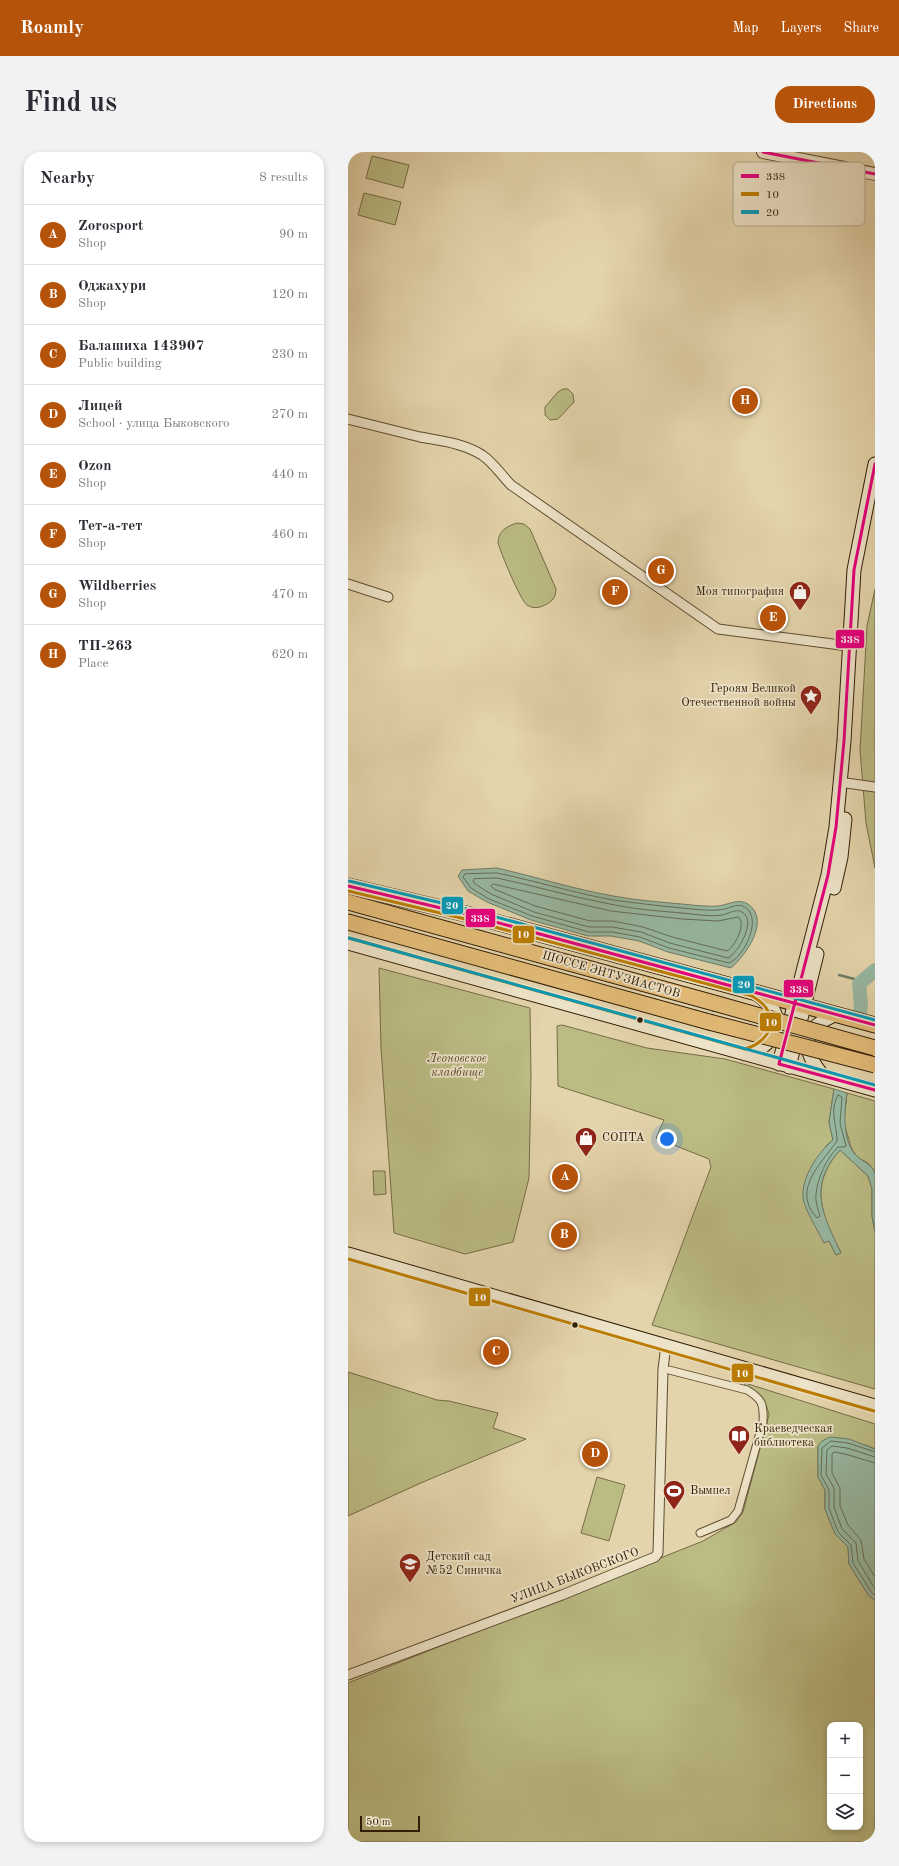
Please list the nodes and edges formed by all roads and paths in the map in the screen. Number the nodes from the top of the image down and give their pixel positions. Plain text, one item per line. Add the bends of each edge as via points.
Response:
1 (763, 152) edge
2 (814, 162) edge
3 (865, 172) edge
4 (875, 174) edge
5 (348, 419) edge
6 (875, 464) edge
7 (348, 584) edge
8 (388, 597) dead end
9 (848, 646) junction
10 (844, 741) junction
11 (846, 783) junction
12 (875, 787) edge
13 (348, 886) edge
14 (348, 902) edge
15 (348, 922) edge
16 (348, 943) edge
17 (754, 991) junction
18 (800, 1004) junction
19 (842, 1016) junction
20 (872, 1024) edge
21 (875, 1048) edge
22 (745, 1054) junction
23 (784, 1065) junction
24 (875, 1065) edge
25 (828, 1077) junction
26 (875, 1090) edge
27 (348, 1254) edge
28 (666, 1345) junction
29 (669, 1370) dead end
30 (875, 1406) edge
31 (700, 1532) dead end
32 (348, 1675) edge

1 - 2 street
3 - 4 street
5 - 9 street via 448,442 481,454 495,465 512,485 718,630
6 - 9 main road via 854,570
7 - 8 street
9 - 10 main road
10 - 11 main road
10 - 18 main road via 836,827 828,875
11 - 12 street
11 - 18 main road via 841,857
13 - 17 main road via 466,914
14 - 21 main road, ШОССЕ ЭНТУЗИАСТОВ, bridge
15 - 24 main road, ШОССЕ ЭНТУЗИАСТОВ, bridge
16 - 22 main road
17 - 18 main road
17 - 22 main road via 771,1006 776,1026 767,1044
18 - 19 main road
18 - 23 main road
19 - 20 main road
19 - 25 main road via 820,1022 808,1039 808,1055 813,1064
22 - 23 main road
23 - 25 main road
25 - 26 main road
27 - 28 main road
28 - 30 main road
28 - 32 street, УЛИЦА БЫКОВСКОГО via 658,1553 655,1557 562,1595
29 - 31 street via 747,1390 759,1397 764,1409 763,1422 738,1511 731,1520

